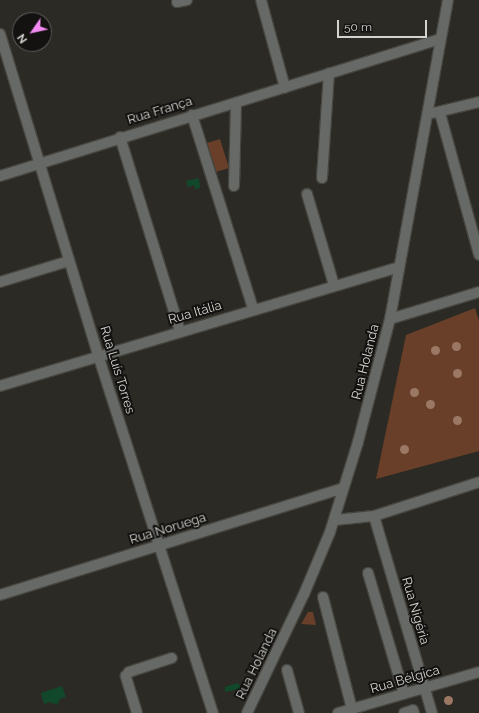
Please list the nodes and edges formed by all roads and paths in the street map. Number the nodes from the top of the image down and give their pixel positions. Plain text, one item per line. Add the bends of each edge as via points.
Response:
1 (261, 0) edge
2 (448, 0) edge
3 (0, 34) edge
4 (440, 39) junction
5 (329, 73) junction
6 (285, 88) junction
7 (236, 102) junction
8 (479, 102) edge
9 (440, 113) junction
10 (427, 114) junction
11 (192, 115) junction
12 (120, 137) junction
13 (40, 164) junction
14 (0, 176) edge
15 (322, 178) dead end
16 (234, 186) dead end
17 (307, 194) dead end
18 (479, 255) edge
19 (69, 261) junction
20 (399, 267) junction
21 (0, 282) edge
22 (334, 285) junction
23 (479, 292) edge
24 (253, 309) junction
25 (390, 319) junction
26 (180, 331) junction
27 (98, 355) junction
28 (0, 386) edge
29 (479, 482) edge
30 (343, 488) junction
31 (374, 516) junction
32 (335, 520) junction
33 (159, 546) junction
34 (368, 573) dead end
35 (0, 594) edge
36 (324, 597) dead end
37 (172, 658) dead end
38 (287, 670) dead end
39 (479, 672) edge
40 (424, 689) junction
41 (404, 694) junction
42 (356, 710) edge
43 (137, 713) edge
44 (213, 713) edge
45 (248, 713) edge
46 (299, 713) edge
47 (338, 713) edge
48 (404, 713) edge
49 (414, 713) edge
50 (432, 713) edge

1 - 6 street
2 - 4 street, Rua Holanda
3 - 13 street, Rua Luís Torres
4 - 5 street, Rua França
4 - 10 street, Rua Holanda
5 - 6 street, Rua França
5 - 15 street
6 - 7 street, Rua França
7 - 11 street, Rua França
7 - 16 street
8 - 9 street
9 - 10 street
9 - 18 street
10 - 20 street, Rua Holanda
11 - 12 street, Rua França
11 - 24 street
12 - 13 street, Rua França
12 - 26 street
13 - 14 street, Rua França
13 - 19 street, Rua Luís Torres
17 - 22 street
19 - 21 street
19 - 27 street, Rua Luís Torres
20 - 22 street, Rua Itália
20 - 25 street, Rua Holanda
22 - 24 street, Rua Itália
23 - 25 street
24 - 26 street, Rua Itália
25 - 30 street, Rua Holanda via 358,442
26 - 27 street, Rua Itália
27 - 28 street, Rua Itália
27 - 33 street, Rua Luís Torres
29 - 31 street
30 - 32 street, Rua Holanda
30 - 33 street, Rua Noruega
31 - 32 street
31 - 40 street, Rua Nigéria
32 - 45 street, Rua Holanda via 304,594
33 - 35 street, Rua Noruega
33 - 44 street, Rua Luís Torres
34 - 41 street
36 - 42 street
37 - 43 street via 129,672 126,676
38 - 46 street
39 - 40 street, Rua Bélgica
40 - 41 street, Rua Bélgica
40 - 50 street, Rua Nigéria
41 - 42 street, Rua Bélgica
42 - 47 street, Rua Bélgica
48 - 49 street via 413,710

